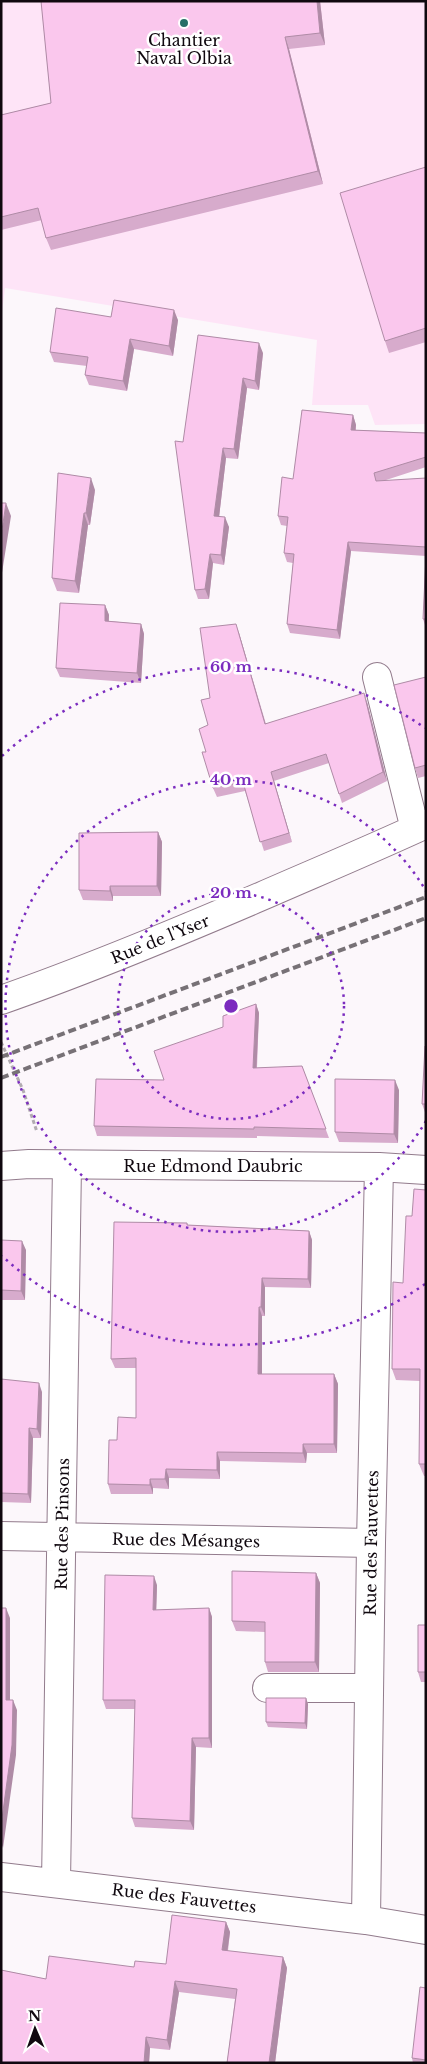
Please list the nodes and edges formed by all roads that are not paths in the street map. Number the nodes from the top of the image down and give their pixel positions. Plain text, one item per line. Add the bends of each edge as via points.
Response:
1 (377, 677) dead end
2 (420, 826) edge
3 (1, 1000) edge
4 (58, 1165) junction
5 (1, 1166) edge
6 (379, 1167) junction
7 (426, 1170) edge
8 (1, 1536) edge
9 (61, 1538) junction
10 (371, 1543) junction
11 (267, 1688) dead end
12 (369, 1688) junction
13 (1, 1877) edge
14 (56, 1884) junction
15 (366, 1920) junction
16 (426, 1930) edge

1 - 2 street
2 - 3 street, Rue de l'Yser via 194,925 70,976
4 - 5 street, Rue Edmond Daubric
4 - 6 street, Rue Edmond Daubric
4 - 9 street, Rue des Pinsons
6 - 7 street, Rue Edmond Daubric
6 - 10 street, Rue des Fauvettes
8 - 9 street, Rue des Mésanges
9 - 10 street, Rue des Mésanges
9 - 14 street, Rue des Pinsons
10 - 12 street, Rue des Fauvettes
11 - 12 street
12 - 15 street, Rue des Fauvettes
13 - 14 street, Rue des Fauvettes
14 - 15 street, Rue des Fauvettes
15 - 16 street, Rue des Fauvettes

